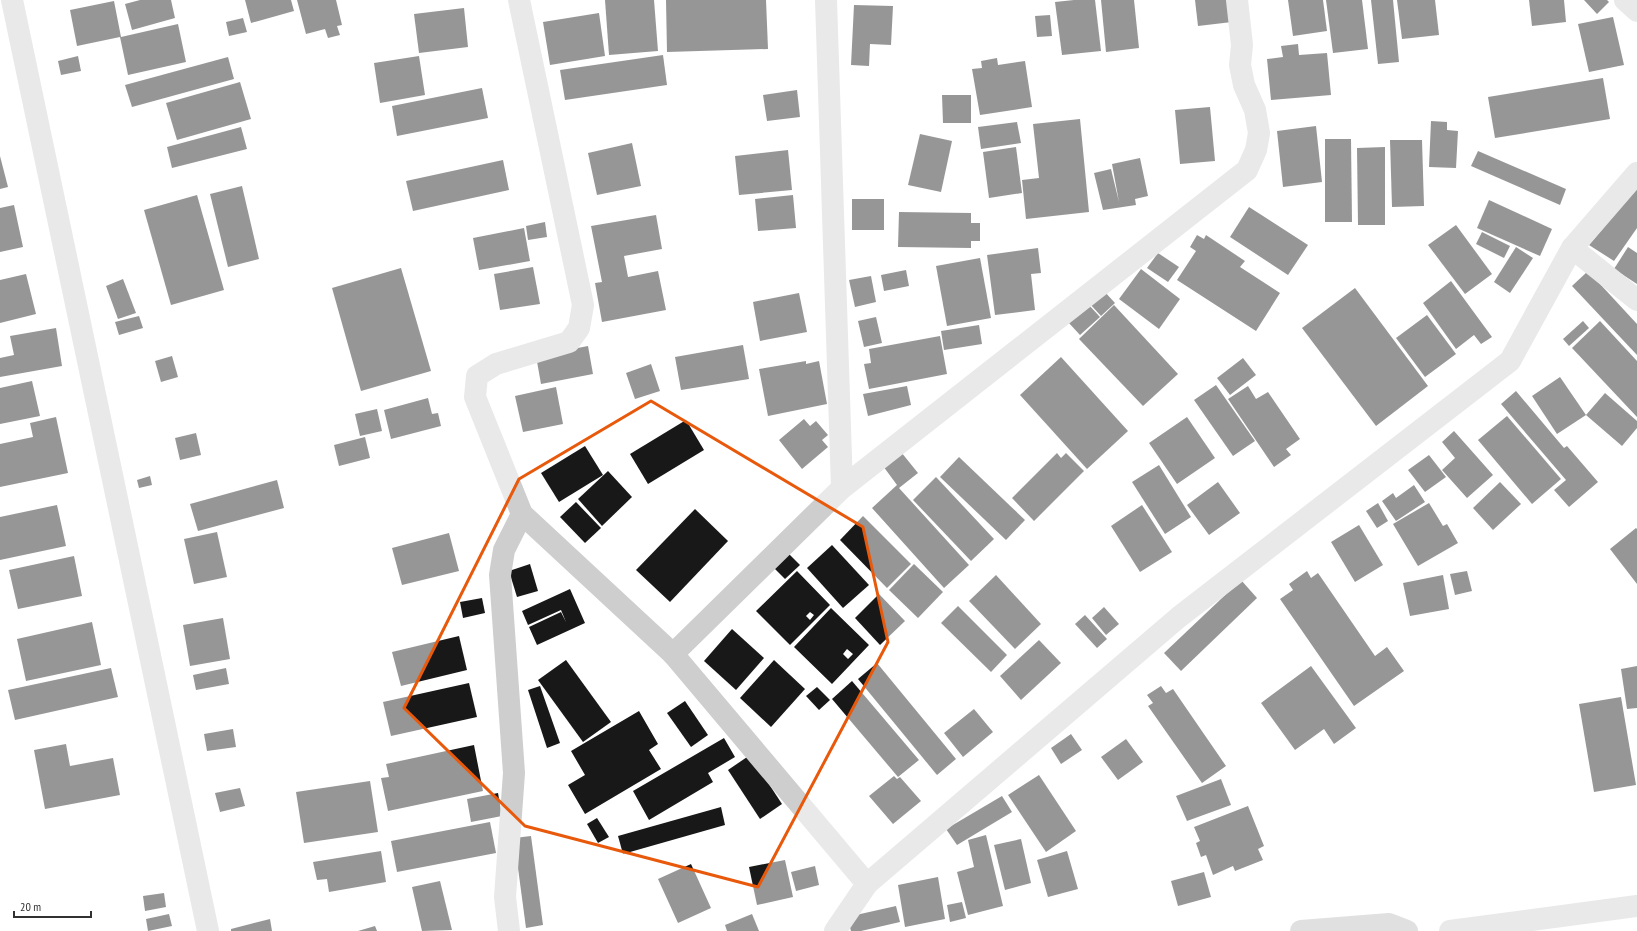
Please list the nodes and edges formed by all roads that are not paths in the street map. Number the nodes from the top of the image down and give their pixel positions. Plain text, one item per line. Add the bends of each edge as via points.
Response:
1 (12, 0) edge
2 (519, 0) edge
3 (826, 0) edge
4 (1237, 0) edge
5 (1626, 0) edge
6 (1637, 11) edge
7 (1637, 173) edge
8 (1572, 248) junction
9 (1637, 300) edge
10 (842, 488) junction
11 (522, 514) junction
12 (673, 654) junction
13 (867, 884) junction
14 (1637, 906) edge
15 (208, 931) edge
16 (509, 931) edge
17 (835, 931) edge
18 (1301, 931) edge
19 (1407, 931) edge
20 (1450, 931) edge

1 - 15 street
2 - 11 street via 583,305 579,328 569,342 496,364 477,376 474,397
3 - 10 street
4 - 10 street via 1242,45 1240,65 1244,85 1255,110 1259,133 1256,150 1247,170
5 - 6 street
7 - 8 street
8 - 9 street
8 - 13 street via 1510,361 1179,617
10 - 12 street
11 - 12 street
11 - 16 street via 504,550 500,574 514,773 505,897
12 - 13 street
13 - 17 street
14 - 20 street
18 - 19 street via 1389,924

